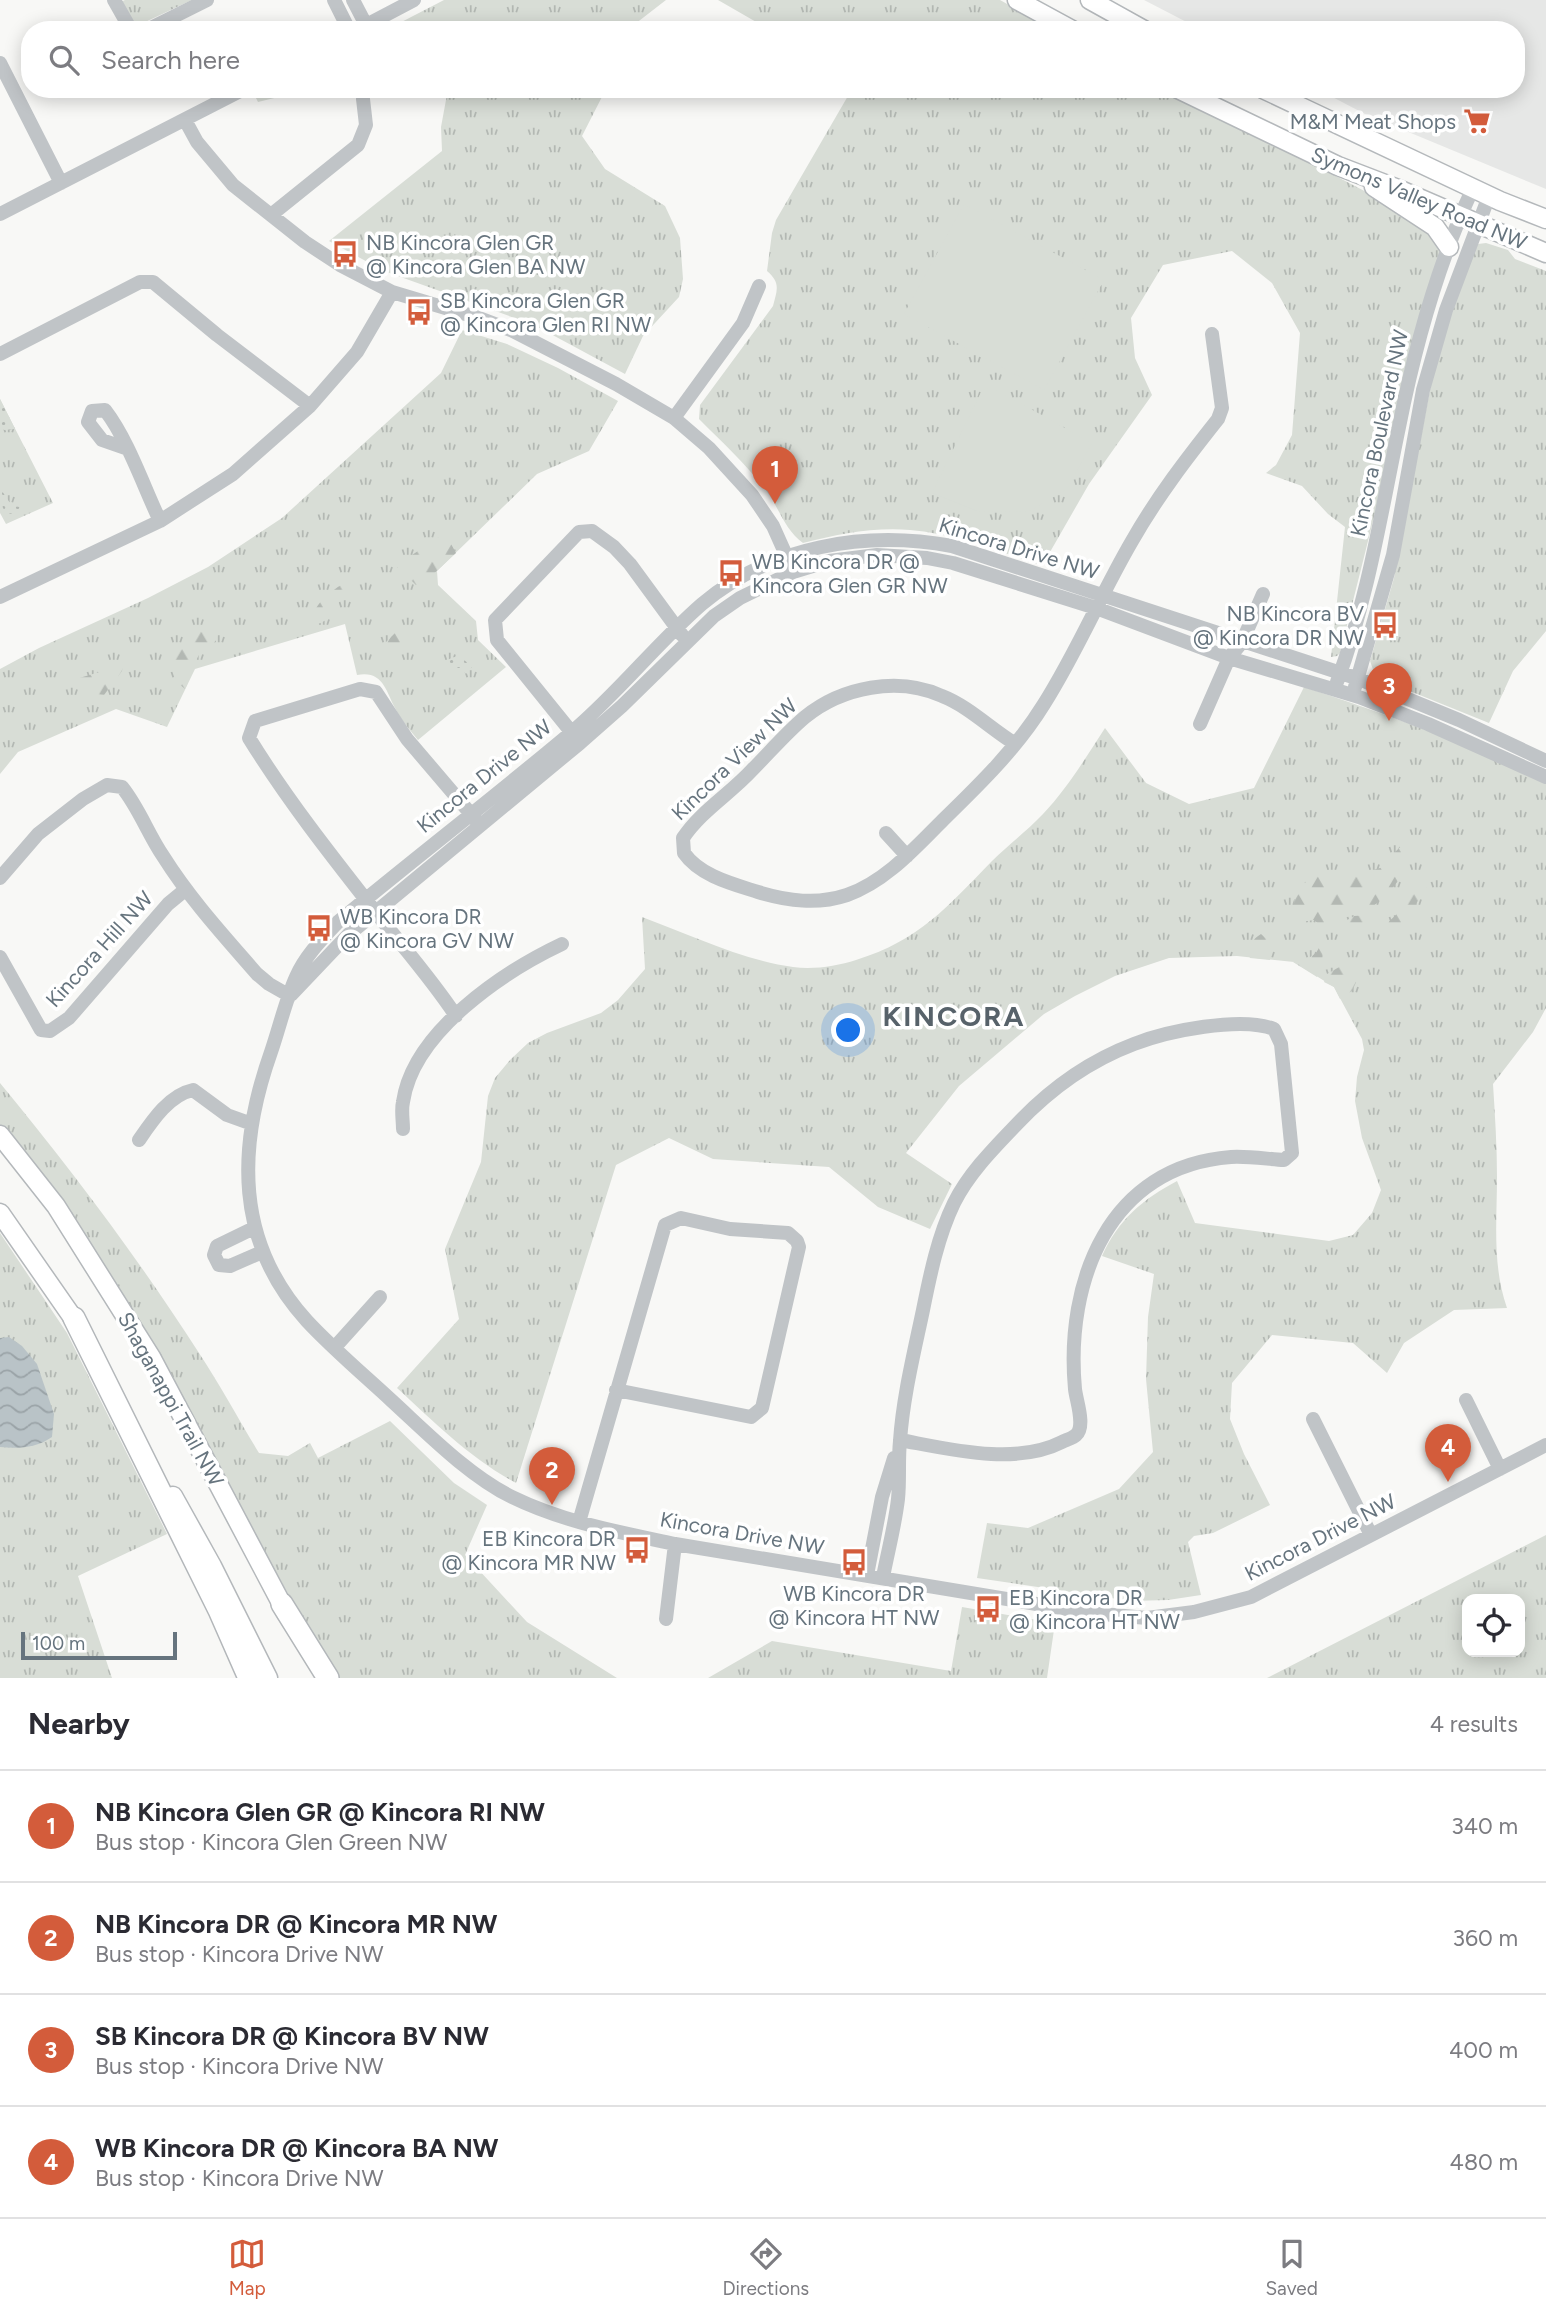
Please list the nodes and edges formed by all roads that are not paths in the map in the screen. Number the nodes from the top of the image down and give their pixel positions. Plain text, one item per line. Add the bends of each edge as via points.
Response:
1 (114, 0) edge
2 (207, 0) edge
3 (334, 0) edge
4 (353, 0) edge
5 (414, 0) edge
6 (1017, 0) edge
7 (1090, 0) edge
8 (126, 21) edge
9 (166, 21) edge
10 (344, 21) edge
11 (359, 21) edge
12 (373, 21) edge
13 (1056, 21) edge
14 (1128, 21) edge
15 (0, 64) edge
16 (227, 98) edge
17 (1197, 98) edge
18 (1282, 98) edge
19 (363, 99) dead end
20 (185, 120) junction
21 (1338, 166) junction
22 (61, 183) junction
23 (1481, 192) junction
24 (0, 214) edge
25 (271, 215) junction
26 (1460, 215) junction
27 (1546, 219) edge
28 (1478, 222) junction
29 (1449, 247) junction
30 (1546, 253) edge
31 (758, 286) dead end
32 (392, 292) junction
33 (1212, 334) dead end
34 (0, 354) edge
35 (310, 406) junction
36 (674, 418) junction
37 (125, 448) dead end
38 (160, 521) junction
39 (786, 556) junction
40 (793, 572) junction
41 (1263, 594) dead end
42 (0, 597) edge
43 (1100, 601) junction
44 (676, 629) junction
45 (687, 640) junction
46 (1242, 642) junction
47 (1229, 658) junction
48 (1340, 673) junction
49 (1359, 679) junction
50 (1334, 690) junction
51 (1352, 695) junction
52 (1200, 724) dead end
53 (576, 737) junction
54 (1014, 743) junction
55 (1546, 761) edge
56 (1546, 777) edge
57 (475, 820) junction
58 (886, 833) dead end
59 (906, 856) junction
60 (0, 878) edge
61 (185, 890) junction
62 (370, 905) junction
63 (562, 944) dead end
64 (0, 957) edge
65 (290, 996) junction
66 (456, 1016) junction
67 (252, 1124) junction
68 (403, 1129) dead end
69 (0, 1135) edge
70 (139, 1140) dead end
71 (0, 1213) edge
72 (254, 1228) junction
73 (262, 1252) junction
74 (380, 1297) dead end
75 (74, 1318) junction
76 (335, 1347) junction
77 (616, 1390) junction
78 (1466, 1400) dead end
79 (1312, 1419) dead end
80 (900, 1440) junction
81 (1546, 1446) edge
82 (1500, 1469) junction
83 (579, 1522) junction
84 (1371, 1535) junction
85 (675, 1544) junction
86 (867, 1575) junction
87 (883, 1577) junction
88 (282, 1604) junction
89 (666, 1619) dead end
90 (249, 1678) edge
91 (268, 1678) edge
92 (317, 1678) edge
93 (328, 1678) edge

1 - 8 street
2 - 9 street
3 - 10 street
4 - 11 street
5 - 12 street
6 - 13 main road
7 - 14 main road
15 - 22 street
16 - 20 street
17 - 21 main road, Symons Valley Road NW
18 - 23 main road, Symons Valley Road NW
19 - 25 street via 366,125 358,145
20 - 22 street
20 - 25 street via 197,142 233,184
21 - 26 main road, Symons Valley Road NW
21 - 29 main road via 1435,227
22 - 24 street
23 - 26 street, Kincora Boulevard NW
23 - 27 main road, Symons Valley Road NW
23 - 28 street, Kincora Boulevard NW
25 - 32 street via 340,265
26 - 28 main road, Symons Valley Road NW
26 - 29 street, Kincora Boulevard NW
28 - 30 main road, Symons Valley Road NW
28 - 49 street, Kincora Boulevard NW via 1423,390 1393,555
29 - 48 street, Kincora Boulevard NW via 1415,353 1369,578
31 - 36 street via 743,323
32 - 35 street via 357,352
32 - 36 street via 513,331
33 - 43 street, Kincora View NW via 1222,408 1218,419 1164,491
34 - 35 street via 140,282 153,282
35 - 38 street via 233,474
36 - 39 street via 752,495
37 - 38 street
38 - 42 street
39 - 40 street
39 - 43 street, Kincora Drive NW via 847,541 928,542 952,546
39 - 44 street, Kincora Drive NW via 726,587
40 - 43 street, Kincora Drive NW via 852,557 927,558
40 - 45 street, Kincora Drive NW via 740,598
41 - 46 street
43 - 46 street, Kincora Drive NW
43 - 47 street, Kincora Drive NW
43 - 54 street, Kincora View NW via 1043,706
44 - 45 street
44 - 53 street, Kincora Drive NW
44 - 53 street via 630,564 592,531 579,532 495,620 497,640
45 - 53 street, Kincora Drive NW via 622,706
46 - 47 street
46 - 48 street, Kincora Drive NW
47 - 50 street, Kincora Drive NW
47 - 52 street
48 - 49 street, Kincora Drive NW
48 - 50 street, Kincora Boulevard NW
49 - 51 street, Kincora Boulevard NW
49 - 55 street, Kincora Drive NW
50 - 51 street, Kincora Drive NW
51 - 56 street, Kincora Drive NW
53 - 57 street, Kincora Drive NW
54 - 59 street, Kincora View NW via 994,770
54 - 59 street, Kincora View NW via 943,695 899,685 853,693 806,716 682,838 688,858 705,871 732,884 800,901 856,891
57 - 62 street, Kincora Drive NW
57 - 62 street via 407,739 376,692 360,689 255,721 249,738 277,784
58 - 59 street
60 - 61 street, Kincora Hill NW via 38,834 107,785 122,787 131,798
61 - 64 street, Kincora Hill NW via 69,1018 50,1031 41,1030
61 - 65 street, Kincora Hill NW via 257,974
62 - 65 street, Kincora Drive NW
62 - 66 street
63 - 66 street via 518,968
65 - 67 street, Kincora Drive NW
66 - 68 street via 413,1069 402,1102
67 - 70 street via 227,1115 192,1090 181,1093
67 - 72 street, Kincora Drive NW via 247,1172
69 - 88 main road, Shaganappi Trail NW via 56,1206 151,1357
71 - 75 main road
72 - 73 street, Kincora Drive NW
72 - 73 street via 217,1246 214,1255 219,1265 230,1266
73 - 76 street, Kincora Drive NW via 307,1320
74 - 76 street
75 - 90 highway
75 - 91 main road via 212,1566
76 - 83 street, Kincora Drive NW via 470,1469 510,1496
77 - 77 street via 751,1417 762,1408 797,1241 788,1233 730,1230 681,1217 665,1225
77 - 83 street
78 - 82 street
79 - 84 street
80 - 80 street via 930,1274 946,1225 964,1186 1003,1139 1070,1078 1122,1048 1204,1027 1274,1029 1281,1044 1292,1153 1284,1160 1231,1157 1165,1175 1133,1196 1111,1223 1093,1253 1078,1310 1074,1345 1077,1435 1051,1448 1006,1454
80 - 86 street via 882,1497
80 - 87 street via 898,1498
81 - 82 street, Kincora Drive NW
82 - 84 street, Kincora Drive NW
83 - 85 street, Kincora Drive NW
84 - 87 street, Kincora Drive NW via 1251,1597 1147,1618 1091,1614
85 - 86 street, Kincora Drive NW
85 - 89 street
86 - 87 street, Kincora Drive NW
88 - 92 main road, Shaganappi Trail NW
88 - 93 highway

